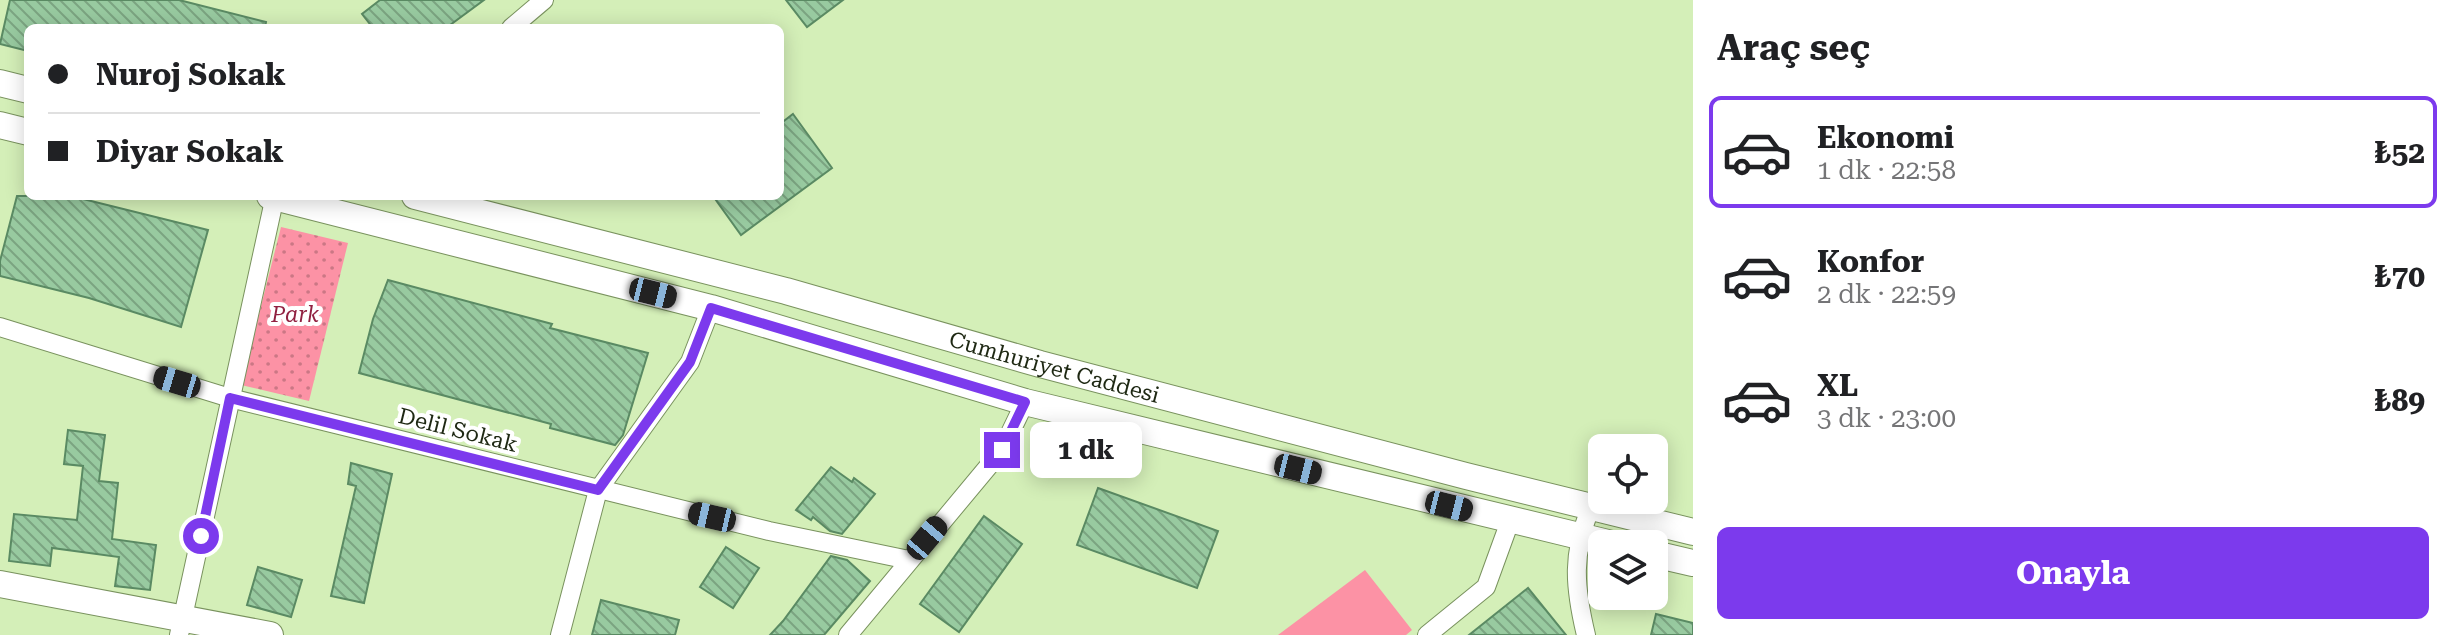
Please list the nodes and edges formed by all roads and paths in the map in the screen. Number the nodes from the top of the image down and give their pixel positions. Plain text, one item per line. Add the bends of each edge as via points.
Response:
1 (544, 0) edge
2 (516, 24) edge
3 (0, 83) edge
4 (24, 89) edge
5 (0, 125) edge
6 (24, 131) edge
7 (272, 200) edge
8 (289, 200) edge
9 (431, 200) edge
10 (711, 308) junction
11 (0, 327) edge
12 (230, 398) junction
13 (1025, 402) junction
14 (598, 490) junction
15 (1588, 505) edge
16 (1588, 514) edge
17 (1622, 514) edge
18 (1510, 521) junction
19 (1693, 532) edge
20 (1579, 537) junction
21 (1588, 539) edge
22 (1668, 557) edge
23 (909, 560) junction
24 (1693, 563) edge
25 (0, 584) edge
26 (181, 626) edge
27 (270, 635) edge
28 (560, 635) edge
29 (848, 635) edge
30 (1427, 635) edge
31 (1586, 635) edge

1 - 2 street
3 - 4 main road
5 - 6 main road
7 - 12 street
8 - 10 main road
9 - 15 main road, Cumhuriyet Caddesi
10 - 13 main road
10 - 14 street via 690,362
11 - 12 street, Delil Sokak
12 - 14 street, Delil Sokak
12 - 26 street
13 - 18 main road
13 - 23 street via 1002,450
14 - 23 street, Delil Sokak
14 - 28 street
16 - 20 street
17 - 19 main road, Cumhuriyet Caddesi
18 - 20 main road
18 - 30 street via 1486,587
20 - 21 main road
20 - 31 street via 1576,594
22 - 24 main road
23 - 29 street
25 - 26 main road
26 - 27 main road

